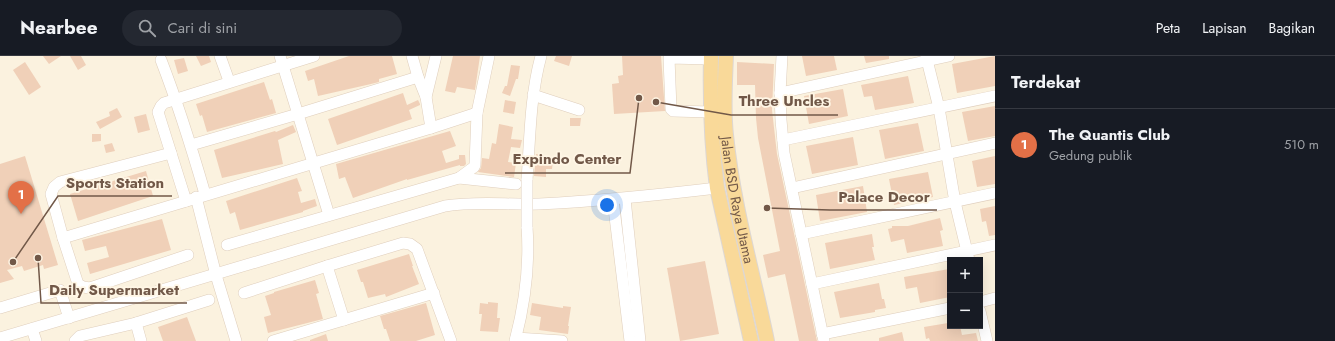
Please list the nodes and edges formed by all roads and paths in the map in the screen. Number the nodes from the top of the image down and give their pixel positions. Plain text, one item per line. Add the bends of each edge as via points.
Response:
1 (220, 56) edge
2 (314, 56) edge
3 (412, 56) edge
4 (436, 56) edge
5 (489, 56) edge
6 (541, 56) edge
7 (726, 56) edge
8 (782, 56) edge
9 (949, 56) edge
10 (711, 57) edge
11 (927, 58) edge
12 (161, 60) dead end
13 (282, 60) edge
14 (418, 78) junction
15 (229, 81) junction
16 (780, 93) junction
17 (533, 95) junction
18 (995, 96) edge
19 (426, 97) junction
20 (176, 99) junction
21 (939, 108) junction
22 (579, 110) dead end
23 (710, 112) junction
24 (477, 113) junction
25 (298, 114) junction
26 (431, 128) junction
27 (726, 135) junction
28 (711, 136) junction
29 (783, 140) junction
30 (995, 143) edge
31 (191, 145) junction
32 (171, 153) junction
33 (947, 154) junction
34 (312, 162) junction
35 (459, 178) junction
36 (516, 184) dead end
37 (718, 188) junction
38 (792, 188) junction
39 (995, 193) edge
40 (196, 197) junction
41 (625, 199) junction
42 (613, 200) junction
43 (955, 202) junction
44 (329, 215) junction
45 (801, 234) junction
46 (63, 238) junction
47 (227, 245) dead end
48 (995, 245) edge
49 (188, 255) dead end
50 (968, 255) edge
51 (326, 266) junction
52 (216, 275) junction
53 (812, 284) junction
54 (244, 293) dead end
55 (434, 293) junction
56 (995, 298) edge
57 (209, 300) dead end
58 (983, 301) edge
59 (0, 308) edge
60 (947, 309) edge
61 (66, 318) junction
62 (344, 320) junction
63 (136, 324) junction
64 (983, 324) edge
65 (32, 328) junction
66 (0, 338) edge
67 (823, 338) edge
68 (516, 339) edge
69 (36, 341) edge
70 (75, 341) edge
71 (141, 341) edge
72 (236, 341) edge
73 (273, 341) edge
74 (451, 341) edge
75 (562, 341) edge
76 (630, 341) edge
77 (640, 341) edge
78 (751, 341) edge
79 (767, 341) edge
80 (987, 341) edge

1 - 15 street
2 - 13 street
3 - 14 street
4 - 19 street
5 - 24 street
6 - 17 street
7 - 27 main road, Jalan BSD Raya Utama
8 - 16 street
9 - 11 street
10 - 23 main road, Jalan BSD Raya Utama
10 - 23 street via 669,58 671,109
11 - 16 street
11 - 21 street
12 - 20 street
13 - 15 street
13 - 25 street
14 - 19 street
14 - 25 street
15 - 20 street
16 - 29 street
17 - 22 street
17 - 68 street, bridge via 527,180 526,294
18 - 21 street
19 - 26 street
20 - 31 street
20 - 32 street via 164,103 158,112
21 - 29 street
21 - 33 street
23 - 28 main road, Jalan BSD Raya Utama
24 - 26 street
24 - 35 street via 475,165
25 - 31 street
25 - 34 street
26 - 34 street
27 - 28 main road
27 - 79 main road, Jalan BSD Raya Utama via 736,200
28 - 37 main road, Jalan BSD Raya Utama
29 - 38 street
30 - 33 street
31 - 40 street
32 - 40 street
32 - 46 street via 60,182 51,194
33 - 38 street
33 - 43 street
34 - 40 street
34 - 44 street
35 - 36 street
35 - 44 street
37 - 41 street
37 - 78 main road, Jalan BSD Raya Utama
38 - 45 street
39 - 43 street
40 - 46 street
40 - 52 street
41 - 42 street
41 - 77 street
42 - 52 street via 537,204 462,203 445,206
42 - 76 street
43 - 45 street
43 - 50 street
44 - 47 street
45 - 53 street
46 - 49 street via 78,284 90,288
48 - 50 street
50 - 53 street
51 - 54 street
51 - 55 street via 403,243 410,244 416,249
51 - 62 street
52 - 61 street
52 - 72 street
53 - 67 street
55 - 62 street
55 - 74 street
56 - 58 street
57 - 63 street
59 - 61 street via 60,290
60 - 67 street
61 - 65 street
62 - 73 street
63 - 70 street via 80,336
63 - 71 street
64 - 80 street
65 - 66 street
65 - 69 street
68 - 75 street

